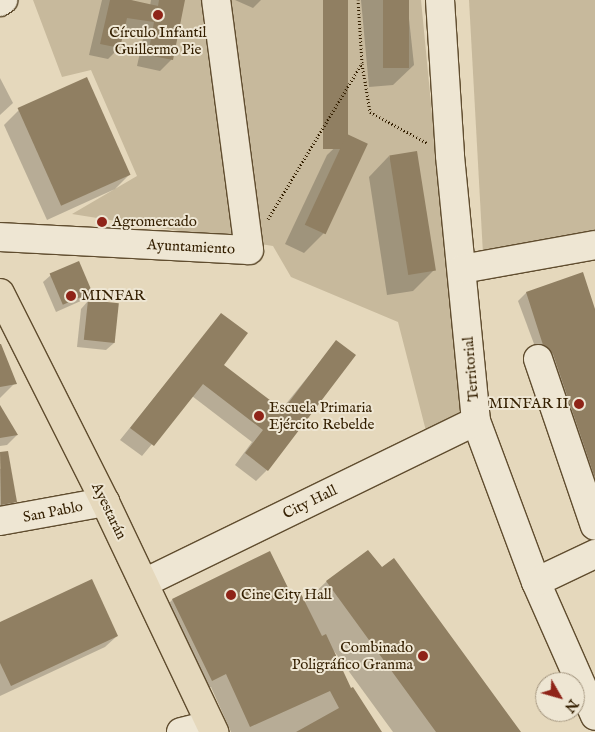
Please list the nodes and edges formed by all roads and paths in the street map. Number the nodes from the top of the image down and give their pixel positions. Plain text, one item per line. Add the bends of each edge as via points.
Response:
1 (3, 0) edge
2 (216, 0) edge
3 (358, 0) edge
4 (440, 0) edge
5 (0, 2) edge
6 (362, 63) junction
7 (450, 156) junction
8 (0, 237) edge
9 (595, 246) edge
10 (249, 250) junction
11 (462, 269) junction
12 (2, 302) edge
13 (538, 359) dead end
14 (476, 421) junction
15 (105, 502) junction
16 (0, 521) edge
17 (595, 526) edge
18 (595, 554) edge
19 (536, 582) junction
20 (144, 583) junction
21 (595, 716) edge
22 (212, 729) edge
23 (181, 732) edge

1 - 5 street
2 - 10 street, Ayuntamiento
3 - 6 path
4 - 7 street, Territorial
6 - 7 path via 370,112
6 - 10 path
7 - 11 street, Territorial
8 - 10 street, Ayuntamiento
9 - 11 street
11 - 14 street, Territorial
12 - 15 main road, Ayestarán
13 - 17 street
14 - 19 street, Territorial
14 - 20 street, City Hall
15 - 16 street, San Pablo
15 - 20 main road, Ayestarán
18 - 19 street
19 - 21 street, Territorial
20 - 22 main road, Ayestarán
22 - 23 street

